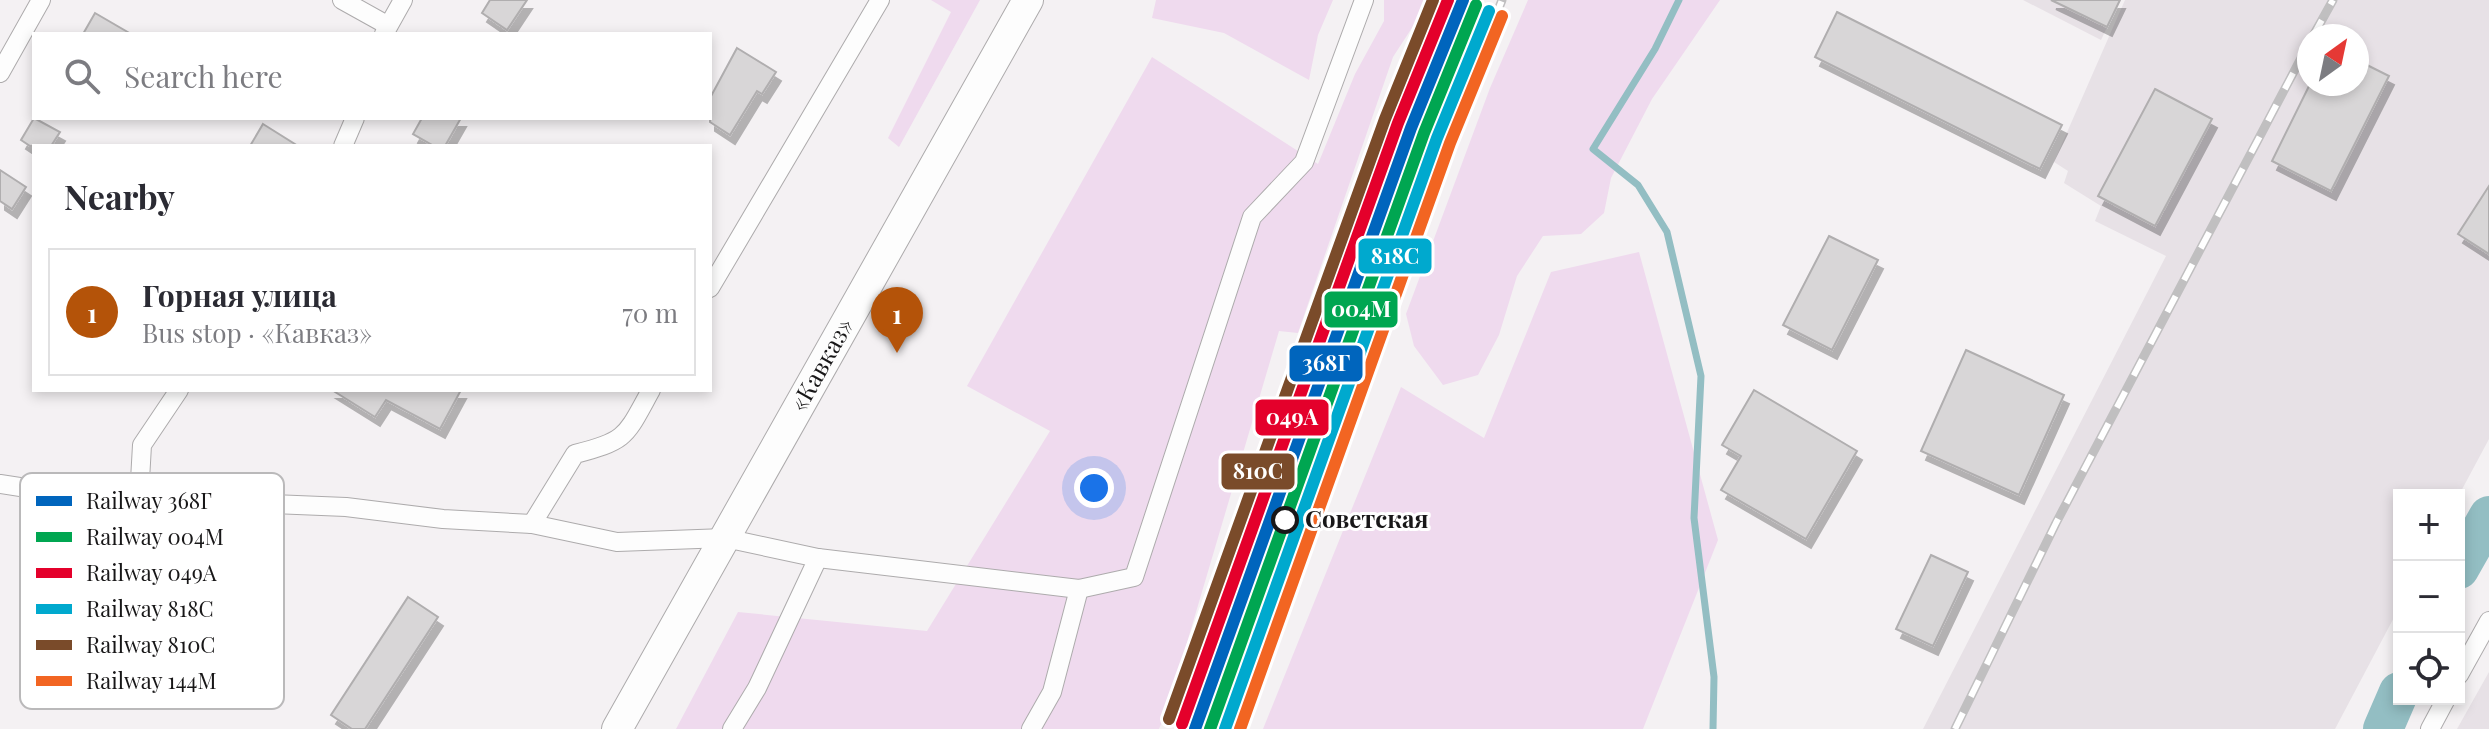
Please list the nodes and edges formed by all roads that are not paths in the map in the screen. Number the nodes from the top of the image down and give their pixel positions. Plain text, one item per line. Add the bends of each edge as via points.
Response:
1 (41, 0) edge
2 (342, 0) edge
3 (403, 0) edge
4 (880, 0) edge
5 (1028, 0) edge
6 (1364, 0) edge
7 (386, 30) edge
8 (0, 73) edge
9 (354, 120) edge
10 (348, 144) edge
11 (712, 285) edge
12 (178, 392) edge
13 (650, 392) edge
14 (140, 473) edge
15 (0, 484) edge
16 (20, 487) edge
17 (284, 504) edge
18 (532, 524) junction
19 (725, 538) junction
20 (818, 558) junction
21 (1079, 589) junction
22 (2489, 621) edge
23 (2465, 664) edge
24 (2443, 705) edge
25 (617, 729) edge
26 (732, 729) edge
27 (1031, 729) edge
28 (2430, 729) edge

1 - 8 street
2 - 7 street
3 - 7 street
4 - 11 street
5 - 19 highway, «Кавказ»
6 - 21 street via 1304,162 1252,217 1134,577
9 - 10 street
12 - 14 street via 142,445
13 - 18 street via 626,435 575,454
15 - 16 street
17 - 18 street
18 - 19 street via 617,542
19 - 20 street
19 - 25 highway, «Кавказ»
20 - 21 street
20 - 26 street
21 - 27 street via 1052,692
22 - 23 street
24 - 28 street

